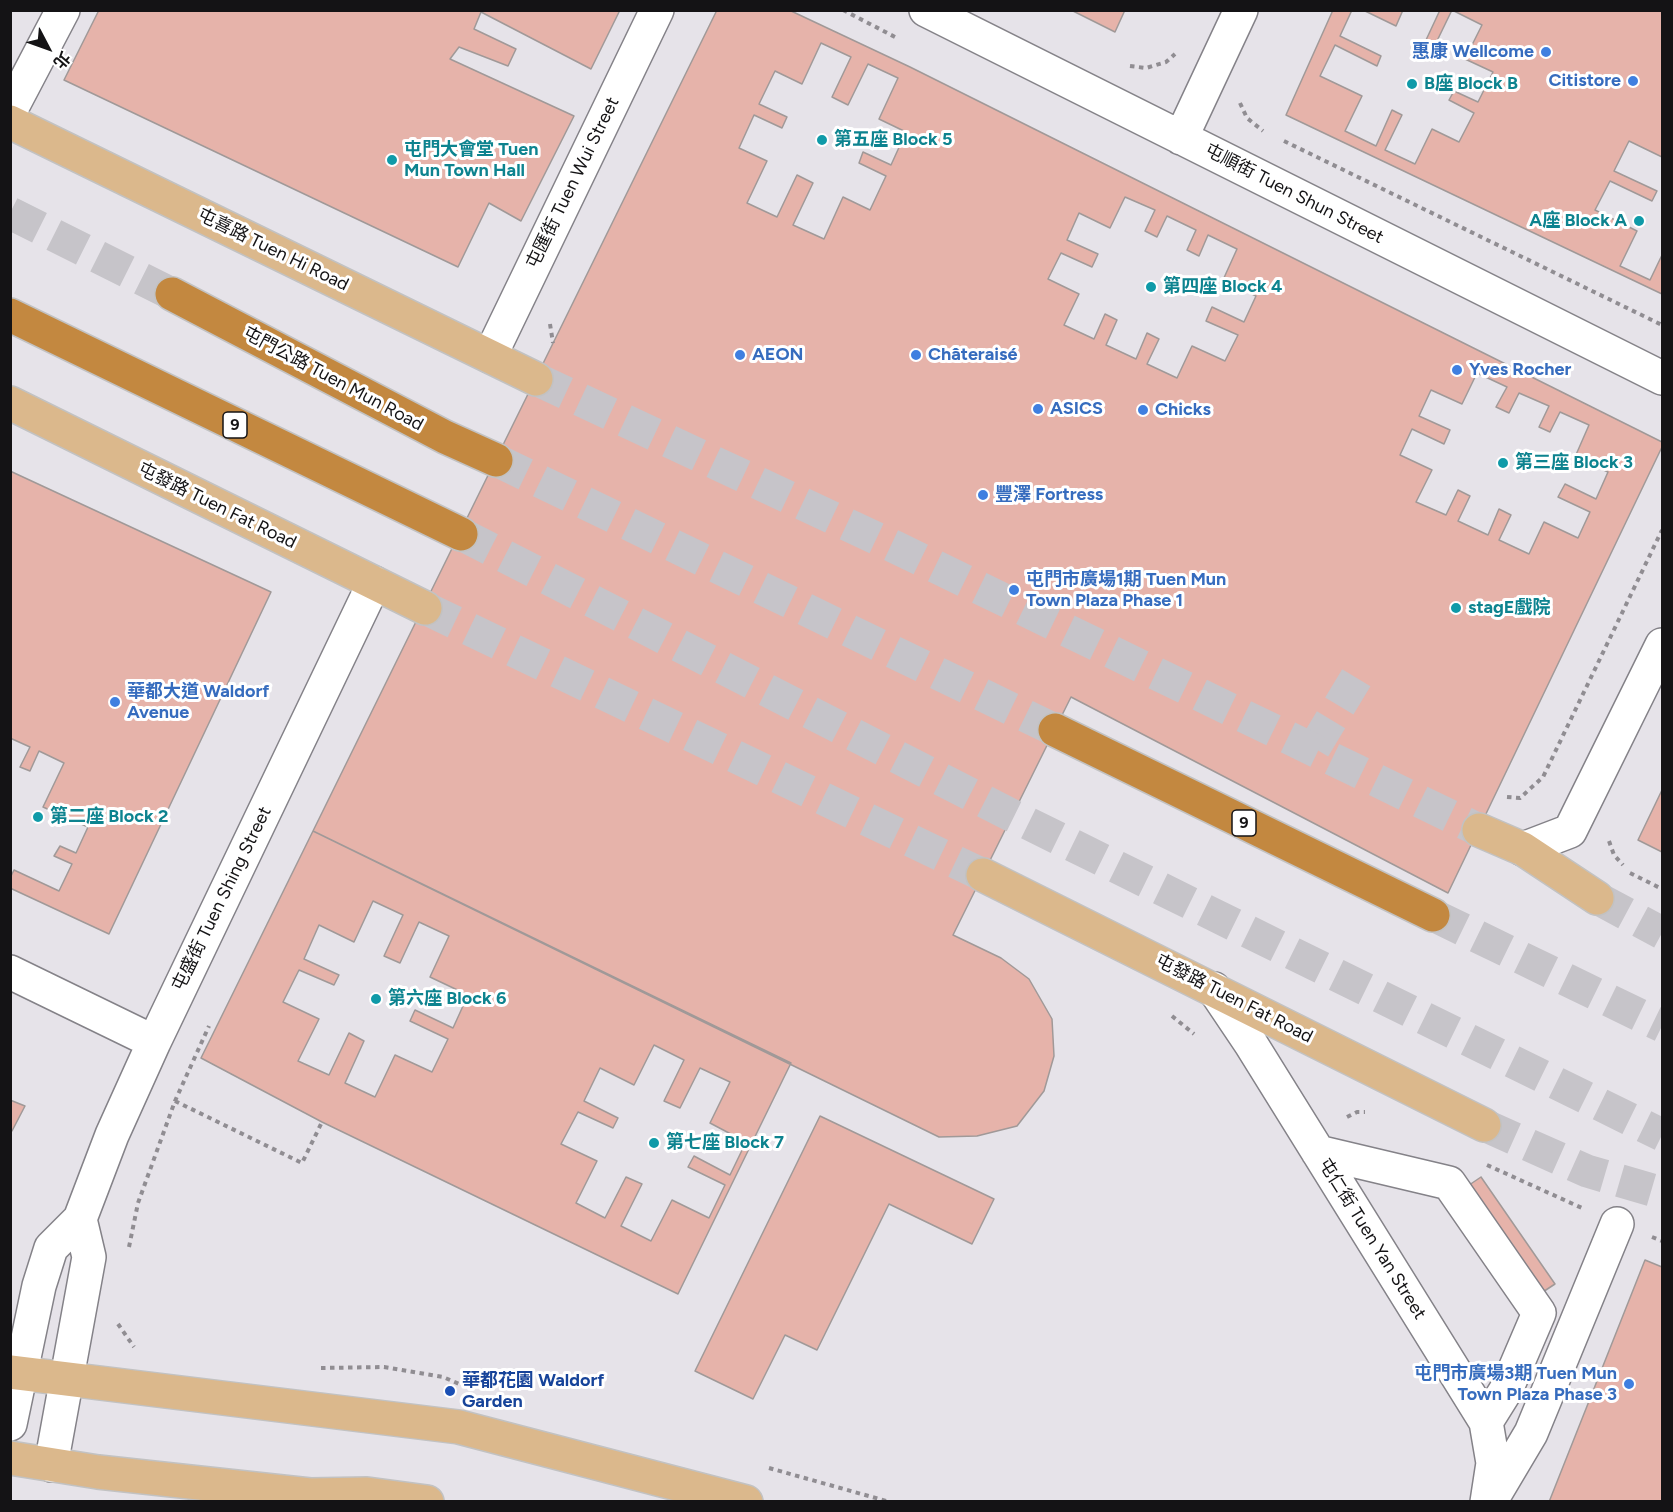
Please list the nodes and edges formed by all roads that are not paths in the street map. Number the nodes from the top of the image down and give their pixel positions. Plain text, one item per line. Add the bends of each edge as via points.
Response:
1 (63, 10) edge
2 (657, 10) edge
3 (926, 10) edge
4 (1241, 10) edge
5 (10, 111) edge
6 (10, 122) edge
7 (1181, 138) junction
8 (172, 294) tunnel mouth
9 (10, 315) edge
10 (490, 356) junction
11 (1662, 378) edge
12 (536, 379) tunnel mouth
13 (10, 403) edge
14 (496, 460) tunnel mouth
15 (461, 534) tunnel mouth
16 (374, 583) junction
17 (425, 608) tunnel mouth
18 (1662, 645) edge
19 (1652, 693) edge
20 (1055, 730) tunnel mouth
21 (1479, 830) tunnel mouth
22 (1523, 849) junction
23 (982, 874) tunnel mouth
24 (1596, 898) tunnel mouth
25 (1433, 915) tunnel mouth
26 (10, 972) edge
27 (1214, 989) junction
28 (154, 1042) junction
29 (1484, 1125) tunnel mouth
30 (1318, 1152) junction
31 (80, 1219) junction
32 (1617, 1224) road end
33 (16, 1373) edge
34 (68, 1381) junction
35 (1486, 1422) junction
36 (10, 1424) edge
37 (10, 1458) edge
38 (51, 1465) junction
39 (427, 1502) edge
40 (746, 1502) edge
41 (1489, 1502) edge

1 - 5 street
2 - 10 street, 屯匯街 Tuen Wui Street
3 - 7 street, 屯順街 Tuen Shun Street
4 - 7 street
6 - 10 main road, 屯喜路 Tuen Hi Road
7 - 11 street, 屯順街 Tuen Shun Street
8 - 14 highway, 屯門公路 Tuen Mun Road
9 - 15 highway, 9
10 - 12 main road, 屯喜路 Tuen Hi Road
13 - 16 main road, 屯發路 Tuen Fat Road
16 - 17 main road, 屯發路 Tuen Fat Road
16 - 28 street, 屯盛街 Tuen Shing Street
18 - 19 street
19 - 22 street via 1570,831
20 - 25 highway, 9
21 - 22 main road
22 - 24 main road
23 - 27 main road, 屯發路 Tuen Fat Road
26 - 28 street
27 - 29 main road, 屯發路 Tuen Fat Road
27 - 30 street, 屯仁街 Tuen Yan Street
28 - 31 street, 屯盛街 Tuen Shing Street
30 - 35 street, 屯仁街 Tuen Yan Street
30 - 35 street via 1449,1183 1539,1313 1506,1390
31 - 33 street, 屯盛街 Tuen Shing Street via 51,1248
31 - 34 street via 89,1257
32 - 41 street via 1531,1433
33 - 34 main road
33 - 36 street, 屯盛街 Tuen Shing Street
34 - 38 street
34 - 40 main road via 459,1427
35 - 41 street, 屯仁街 Tuen Yan Street via 1493,1463
37 - 38 main road
38 - 39 main road via 310,1495 367,1494

